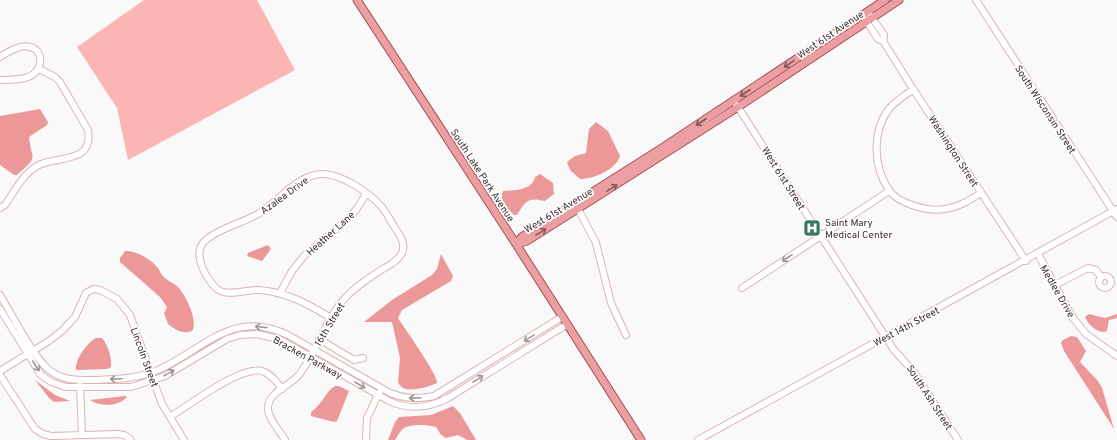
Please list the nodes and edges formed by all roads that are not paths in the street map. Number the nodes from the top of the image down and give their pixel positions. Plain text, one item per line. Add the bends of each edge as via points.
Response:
1 (357, 0) edge
2 (885, 0) edge
3 (899, 0) edge
4 (976, 0) edge
5 (867, 17) junction
6 (0, 57) edge
7 (39, 69) junction
8 (0, 80) edge
9 (913, 89) junction
10 (734, 101) junction
11 (738, 107) junction
12 (889, 191) junction
13 (981, 193) junction
14 (366, 194) junction
15 (575, 202) junction
16 (0, 208) edge
17 (579, 209) junction
18 (1115, 210) edge
19 (1117, 217) edge
20 (820, 237) junction
21 (516, 244) junction
22 (1038, 254) junction
23 (1026, 261) junction
24 (1101, 277) dead end
25 (1055, 285) junction
26 (742, 288) dead end
27 (280, 293) junction
28 (0, 295) edge
29 (0, 310) edge
30 (562, 317) junction
31 (332, 318) junction
32 (566, 325) junction
33 (626, 335) dead end
34 (886, 336) junction
35 (319, 339) junction
36 (313, 349) junction
37 (34, 350) junction
38 (27, 354) junction
39 (502, 355) junction
40 (309, 356) junction
41 (1117, 356) edge
42 (362, 358) dead end
43 (506, 362) junction
44 (0, 371) edge
45 (151, 373) junction
46 (0, 375) edge
47 (80, 380) junction
48 (153, 380) junction
49 (80, 388) junction
50 (382, 388) junction
51 (282, 389) junction
52 (378, 396) junction
53 (170, 417) junction
54 (82, 435) junction
55 (130, 439) dead end
56 (184, 440) edge
57 (286, 440) edge
58 (366, 440) edge
59 (640, 440) edge
60 (698, 440) edge
61 (958, 440) edge

1 - 21 main road, South Lake Park Avenue
2 - 5 main road, West 61st Avenue
3 - 5 main road, West 61st Avenue
4 - 18 street, South Wisconsin Street
5 - 9 street, Washington Street via 884,35 883,41
5 -> 10 main road, West 61st Avenue
5 - 11 main road, West 61st Avenue
6 - 7 street via 21,47 29,47 35,50 40,59
7 - 8 street via 29,77
7 - 16 street via 56,77 60,82 88,130 89,137 79,155 47,162 29,171 5,205
9 - 12 street via 890,108 877,138 876,154 879,169
9 - 13 street, Washington Street
10 - 11 street, West 61st Street
10 -> 15 main road, West 61st Avenue
17 -> 11 main road, West 61st Avenue
11 - 20 street, West 61st Street
12 - 13 street via 910,204 925,209 944,209 962,204
12 - 20 street
13 - 23 street, Washington Street
14 - 27 street, Heather Lane via 347,220 304,256
14 - 27 street, Azalea Drive via 332,176 312,175 263,211 204,242 199,261 216,289 223,293 258,290
14 - 31 street, 16th Street via 380,205 400,235 402,252 395,261 346,296
15 - 17 street
15 - 21 main road, West 61st Avenue via 522,236
21 -> 17 main road, West 61st Avenue via 527,241
17 - 33 street via 596,244 610,301
18 - 19 street, South Wisconsin Street
18 - 22 street, West 14th Street
20 -> 26 street
20 - 34 street, West 61st Street
21 - 30 main road, South Lake Park Avenue
22 - 23 street, West 14th Street
22 - 25 street, Medlee Drive
23 - 34 street, West 14th Street
24 - 25 street via 1096,270 1088,268
25 - 41 street, Medlee Drive via 1073,318 1086,334
27 - 31 street via 299,299
28 - 37 street, Bracken Parkway
29 - 38 street, Bracken Parkway
30 - 32 main road, South Lake Park Avenue
30 -> 39 street, Bracken Parkway
31 - 35 street, 16th Street
32 - 43 street, Bracken Parkway
32 - 59 main road, South Lake Park Avenue
34 - 60 street, West 14th Street
34 - 61 street, South Ash Street via 894,350 913,371
35 - 36 street, 16th Street
35 - 42 street via 354,360
36 - 40 street, 16th Street
36 -> 45 street, Bracken Parkway via 272,328 238,327 218,334
36 - 50 street, Bracken Parkway
37 - 38 street
37 - 45 street, Lincoln Street via 63,330 75,317 86,293 93,289 100,290 117,299 130,315
37 - 47 street, Bracken Parkway via 53,373 63,378
38 - 44 street
38 -> 49 street, Bracken Parkway via 41,375 51,382
39 - 43 street
39 -> 50 street, Bracken Parkway via 434,396 403,398
48 -> 40 street, Bracken Parkway via 169,374 223,340 244,334 276,338
40 - 51 street, 16th Street via 297,376
40 -> 52 street, Bracken Parkway
52 -> 43 street, Bracken Parkway via 406,406 436,404
45 -> 47 street, Bracken Parkway via 127,378
45 - 48 street, Lincoln Street
46 - 54 street via 35,429 51,436
47 - 49 street
48 - 49 street, Bracken Parkway via 131,387
48 - 53 street, Lincoln Street
49 - 54 street
50 - 52 street
51 - 53 street via 270,375 260,371 249,371 237,375
51 - 57 street, 16th Street via 274,396 268,408 270,416
52 - 58 street via 367,418
53 - 56 street, Lincoln Street
54 - 55 street via 118,434

